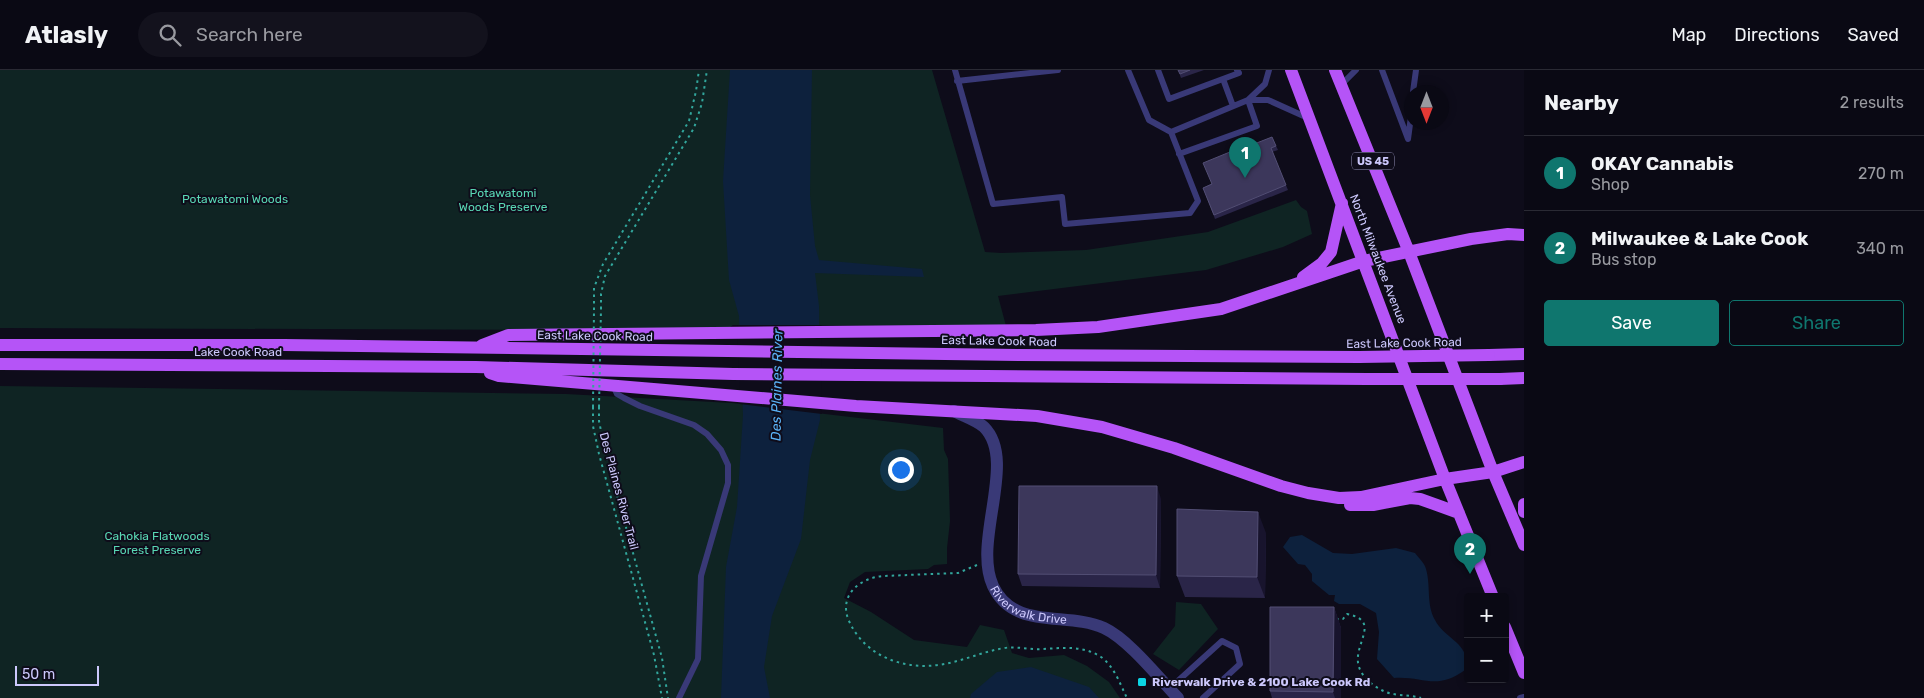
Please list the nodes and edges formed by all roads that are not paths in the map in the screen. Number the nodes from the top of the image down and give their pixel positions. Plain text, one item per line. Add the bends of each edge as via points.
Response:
1 (954, 70) edge
2 (1058, 70) edge
3 (1128, 70) edge
4 (1158, 70) edge
5 (1238, 70) edge
6 (1269, 70) edge
7 (1291, 70) edge
8 (1335, 70) edge
9 (1356, 70) edge
10 (1382, 70) edge
11 (1416, 70) edge
12 (1223, 79) junction
13 (957, 81) junction
14 (1341, 85) junction
15 (1415, 85) edge
16 (1248, 100) junction
17 (1233, 106) junction
18 (1310, 118) junction
19 (1404, 128) edge
20 (1405, 130) edge
21 (1409, 130) edge
22 (1171, 132) junction
23 (1180, 154) junction
24 (1342, 203) junction
25 (1524, 235) edge
26 (1409, 252) junction
27 (1364, 261) junction
28 (1292, 285) junction
29 (0, 345) edge
30 (475, 347) junction
31 (1524, 354) edge
32 (0, 364) edge
33 (476, 367) junction
34 (1524, 378) edge
35 (612, 385) junction
36 (954, 411) junction
37 (1524, 462) edge
38 (1493, 472) junction
39 (1445, 479) junction
40 (1281, 486) junction
41 (1524, 504) edge
42 (1524, 512) edge
43 (1459, 513) junction
44 (1524, 545) edge
45 (1491, 593) edge
46 (1509, 637) edge
47 (1524, 673) edge
48 (1169, 688) junction
49 (1524, 697) edge
50 (679, 698) edge
51 (1178, 698) edge
52 (1202, 698) edge
53 (1520, 698) edge

1 - 13 lane
2 - 13 lane
3 - 22 lane via 1149,120
4 - 12 lane via 1169,98
5 - 12 lane via 1239,73
6 - 16 lane via 1265,84
7 - 18 main road, North Milwaukee Avenue
8 - 14 main road, US 45
9 - 14 lane
10 - 19 lane
11 - 15 lane
12 - 17 lane
13 - 23 lane via 993,204 1062,197 1065,224 1190,212 1198,202
14 - 26 main road, US 45
16 - 17 lane
16 - 18 lane via 1268,100
16 - 23 lane via 1257,126
17 - 22 lane
18 - 24 main road, North Milwaukee Avenue
20 - 21 lane via 1408,138
22 - 23 lane
24 - 27 main road, North Milwaukee Avenue
24 - 28 main road via 1331,252 1322,263
25 - 26 main road via 1471,239
26 - 27 main road
26 - 38 main road, US 45
27 - 28 main road
27 - 39 main road, North Milwaukee Avenue
28 - 30 main road via 1221,309 1098,327 508,335
29 - 30 main road, Lake Cook Road
30 - 31 main road, East Lake Cook Road, bridge via 1359,357
32 - 33 main road, Lake Cook Road
33 - 34 main road, bridge via 732,374
33 - 35 main road via 498,376
35 - 36 main road
35 - 50 lane via 617,394 640,406 694,425 721,450 728,465 728,483 701,576 698,659
36 - 40 main road via 1037,416 1102,427 1174,448
36 - 48 street, Riverwalk Drive via 983,427 996,450 988,560 992,584 1007,606 1028,616 1071,620 1105,628 1127,645
37 - 38 main road
38 - 39 main road
38 - 44 main road, US 45
39 - 40 main road via 1361,497 1339,498
39 - 43 main road, North Milwaukee Avenue
40 - 43 main road via 1286,494 1310,502 1373,505 1410,498
41 - 42 main road
43 - 45 main road, North Milwaukee Avenue
46 - 47 main road
48 - 51 street, Riverwalk Drive
48 - 52 lane via 1222,642 1236,648 1240,664
49 - 53 lane

